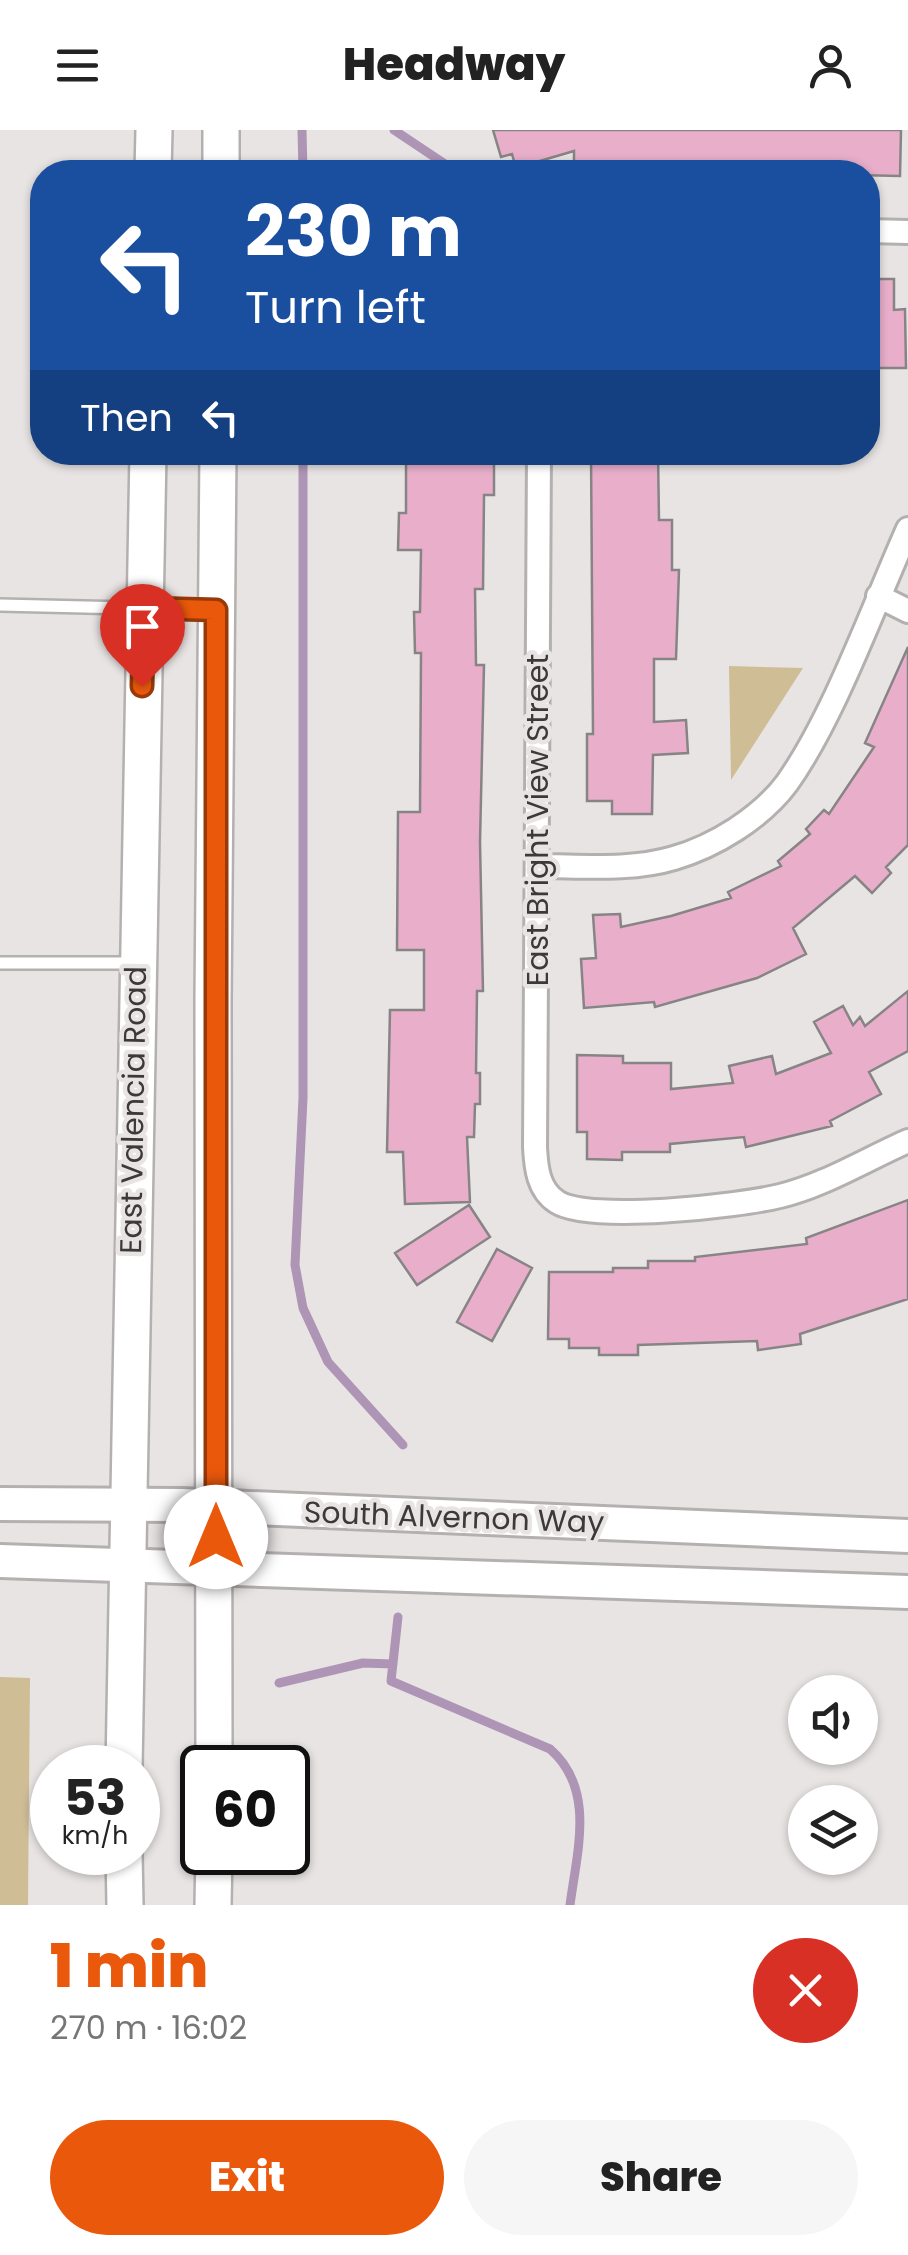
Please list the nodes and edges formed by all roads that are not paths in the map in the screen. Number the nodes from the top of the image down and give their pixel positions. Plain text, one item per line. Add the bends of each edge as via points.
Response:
1 (154, 130) edge
2 (222, 130) edge
3 (153, 160) edge
4 (221, 160) edge
5 (880, 232) edge
6 (908, 232) edge
7 (148, 465) edge
8 (218, 465) edge
9 (539, 465) edge
10 (908, 528) edge
11 (878, 596) junction
12 (0, 605) edge
13 (144, 608) junction
14 (216, 610) junction
15 (908, 611) edge
16 (538, 866) junction
17 (0, 963) edge
18 (136, 963) junction
19 (908, 1141) edge
20 (0, 1504) edge
21 (128, 1506) junction
22 (217, 1507) junction
23 (908, 1536) edge
24 (0, 1561) edge
25 (128, 1563) junction
26 (216, 1566) junction
27 (908, 1592) edge
28 (124, 1745) edge
29 (214, 1745) edge
30 (124, 1875) edge
31 (214, 1875) edge
32 (125, 1905) edge
33 (213, 1905) edge

1 - 3 main road
2 - 4 main road
5 - 6 street
7 - 13 main road, East Valencia Road
8 - 14 main road
9 - 16 street, East Bright View Street
10 - 11 street
11 - 15 street
11 - 16 street via 814,738 785,785 748,821 672,859
12 - 13 lane
13 - 14 lane
13 - 18 main road, East Valencia Road
14 - 22 main road
16 - 19 street, East Bright View Street via 534,1147 542,1187 556,1202 575,1210 648,1212 781,1196
17 - 18 lane
18 - 21 main road, East Valencia Road
20 - 21 main road, South Alvernon Way
21 - 22 main road, South Alvernon Way
21 - 25 main road, East Valencia Road
22 - 23 main road, South Alvernon Way
22 - 26 main road
24 - 25 main road, South Alvernon Way
25 - 26 main road, South Alvernon Way
25 - 28 main road, East Valencia Road
26 - 27 main road, South Alvernon Way
26 - 29 main road
30 - 32 main road
31 - 33 main road

